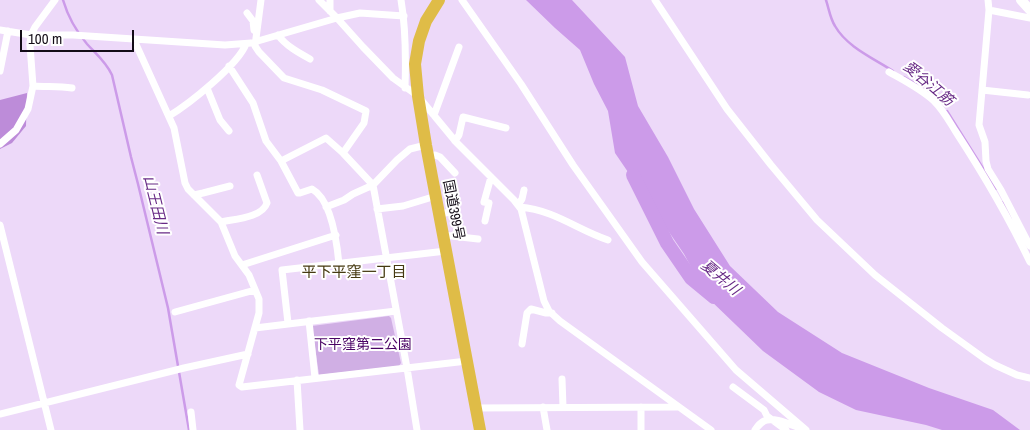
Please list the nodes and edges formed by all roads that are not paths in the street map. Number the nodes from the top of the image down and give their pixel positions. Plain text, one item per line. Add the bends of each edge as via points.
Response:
1 (55, 0) edge
2 (261, 0) edge
3 (319, 0) edge
4 (330, 0) edge
5 (401, 0) edge
6 (439, 0) edge
7 (462, 0) edge
8 (655, 0) edge
9 (988, 0) edge
10 (1021, 0) edge
11 (330, 10) junction
12 (989, 10) junction
13 (1030, 10) edge
14 (247, 13) dead end
15 (404, 16) junction
16 (337, 18) junction
17 (1030, 18) edge
18 (4, 30) edge
19 (31, 34) junction
20 (278, 35) junction
21 (134, 40) junction
22 (251, 43) junction
23 (459, 47) dead end
24 (310, 59) dead end
25 (229, 66) junction
26 (0, 71) edge
27 (889, 72) dead end
28 (34, 86) junction
29 (72, 88) dead end
30 (207, 88) junction
31 (405, 88) junction
32 (982, 90) junction
33 (1028, 95) dead end
34 (418, 96) junction
35 (169, 116) junction
36 (434, 116) junction
37 (506, 128) dead end
38 (229, 130) dead end
39 (455, 140) junction
40 (0, 144) edge
41 (427, 151) junction
42 (343, 153) junction
43 (282, 162) junction
44 (455, 174) dead end
45 (257, 175) dead end
46 (490, 178) junction
47 (373, 185) junction
48 (230, 186) dead end
49 (524, 190) dead end
50 (194, 195) junction
51 (436, 196) junction
52 (519, 206) junction
53 (326, 207) junction
54 (377, 209) junction
55 (439, 214) junction
56 (456, 216) dead end
57 (485, 221) dead end
58 (221, 222) junction
59 (0, 226) edge
60 (336, 235) junction
61 (443, 235) junction
62 (478, 239) dead end
63 (608, 240) dead end
64 (1030, 246) edge
65 (446, 251) junction
66 (387, 258) junction
67 (1030, 262) edge
68 (339, 264) junction
69 (242, 265) junction
70 (255, 290) junction
71 (396, 311) junction
72 (175, 312) dead end
73 (552, 314) junction
74 (309, 321) junction
75 (288, 324) junction
76 (255, 328) junction
77 (522, 344) dead end
78 (248, 354) junction
79 (467, 361) junction
80 (407, 368) junction
81 (315, 378) junction
82 (1030, 378) edge
83 (562, 379) dead end
84 (297, 380) junction
85 (733, 386) dead end
86 (44, 403) junction
87 (543, 407) junction
88 (563, 407) junction
89 (641, 407) junction
90 (677, 407) junction
91 (476, 408) junction
92 (191, 412) dead end
93 (0, 414) edge
94 (771, 418) junction
95 (804, 429) edge
96 (51, 430) edge
97 (193, 430) edge
98 (300, 430) edge
99 (417, 430) edge
100 (480, 430) edge
101 (547, 430) edge
102 (641, 430) edge
103 (711, 430) edge
104 (755, 430) edge
105 (786, 430) edge

1 - 19 street
2 - 22 street
3 - 11 street
4 - 11 street
5 - 15 street
6 - 34 highway, 国道399号 via 419,40 415,64
7 - 95 street via 642,262 736,370
8 - 82 street via 727,109 817,220 875,275 942,328 995,365
9 - 12 street
10 - 13 main road
11 - 16 street
12 - 17 street
12 - 32 street
14 - 22 street via 253,21
15 - 16 street via 360,12
15 - 31 street
16 - 20 street
16 - 31 street
18 - 19 street
18 - 26 street
19 - 21 street
19 - 28 street
20 - 22 street
20 - 24 street
21 - 22 street via 225,45
21 - 35 street
22 - 25 street
22 - 42 street via 284,78 322,90 366,111 364,122
23 - 36 street
25 - 30 street
25 - 43 street via 253,102 266,142
27 - 67 street via 924,93 950,120 998,200
28 - 29 street
28 - 40 street via 22,122
30 - 35 street
30 - 38 street via 220,120
31 - 34 street
32 - 33 street
32 - 64 street via 979,125 985,142 987,165
34 - 36 street
34 - 41 highway, 国道399号
35 - 50 street via 185,184
36 - 39 street
37 - 39 street via 463,117
39 - 46 street
41 - 44 street via 440,157
41 - 47 street via 410,149
41 - 51 highway, 国道399号
42 - 43 street via 326,138
42 - 47 street
43 - 53 street via 299,193 313,189
45 - 58 street via 265,208 258,214
46 - 52 street
46 - 57 street via 484,202 489,203
47 - 53 street
47 - 54 street
48 - 50 street
49 - 52 street
50 - 58 street
51 - 54 street via 403,206
51 - 55 highway, 国道399号
52 - 63 street via 558,217
52 - 73 street via 523,211 544,301
53 - 60 street
54 - 66 street
55 - 56 street via 451,212
55 - 61 highway, 国道399号
58 - 69 street
59 - 86 street
60 - 68 street
60 - 69 street
61 - 62 street
61 - 65 highway, 国道399号
65 - 66 street
65 - 79 highway, 国道399号
66 - 68 street
66 - 71 street
68 - 75 street via 282,270
69 - 70 street
70 - 72 street
70 - 76 street via 259,313
71 - 74 street
71 - 80 street
73 - 77 street via 531,310 527,313
73 - 90 street
74 - 75 street
74 - 81 street
75 - 76 street
76 - 78 street
78 - 84 street via 239,385 242,387
78 - 86 street
79 - 80 street
79 - 91 highway, 国道399号
80 - 81 street
80 - 99 street
81 - 84 street
83 - 88 street
84 - 98 street
85 - 94 street
86 - 93 street
86 - 96 street
87 - 88 street
87 - 91 street
87 - 101 street
88 - 89 street
89 - 90 street
89 - 102 street
90 - 103 street
91 - 100 highway, 国道399号
92 - 97 street
94 - 95 street
94 - 104 street via 761,422
94 - 105 street

